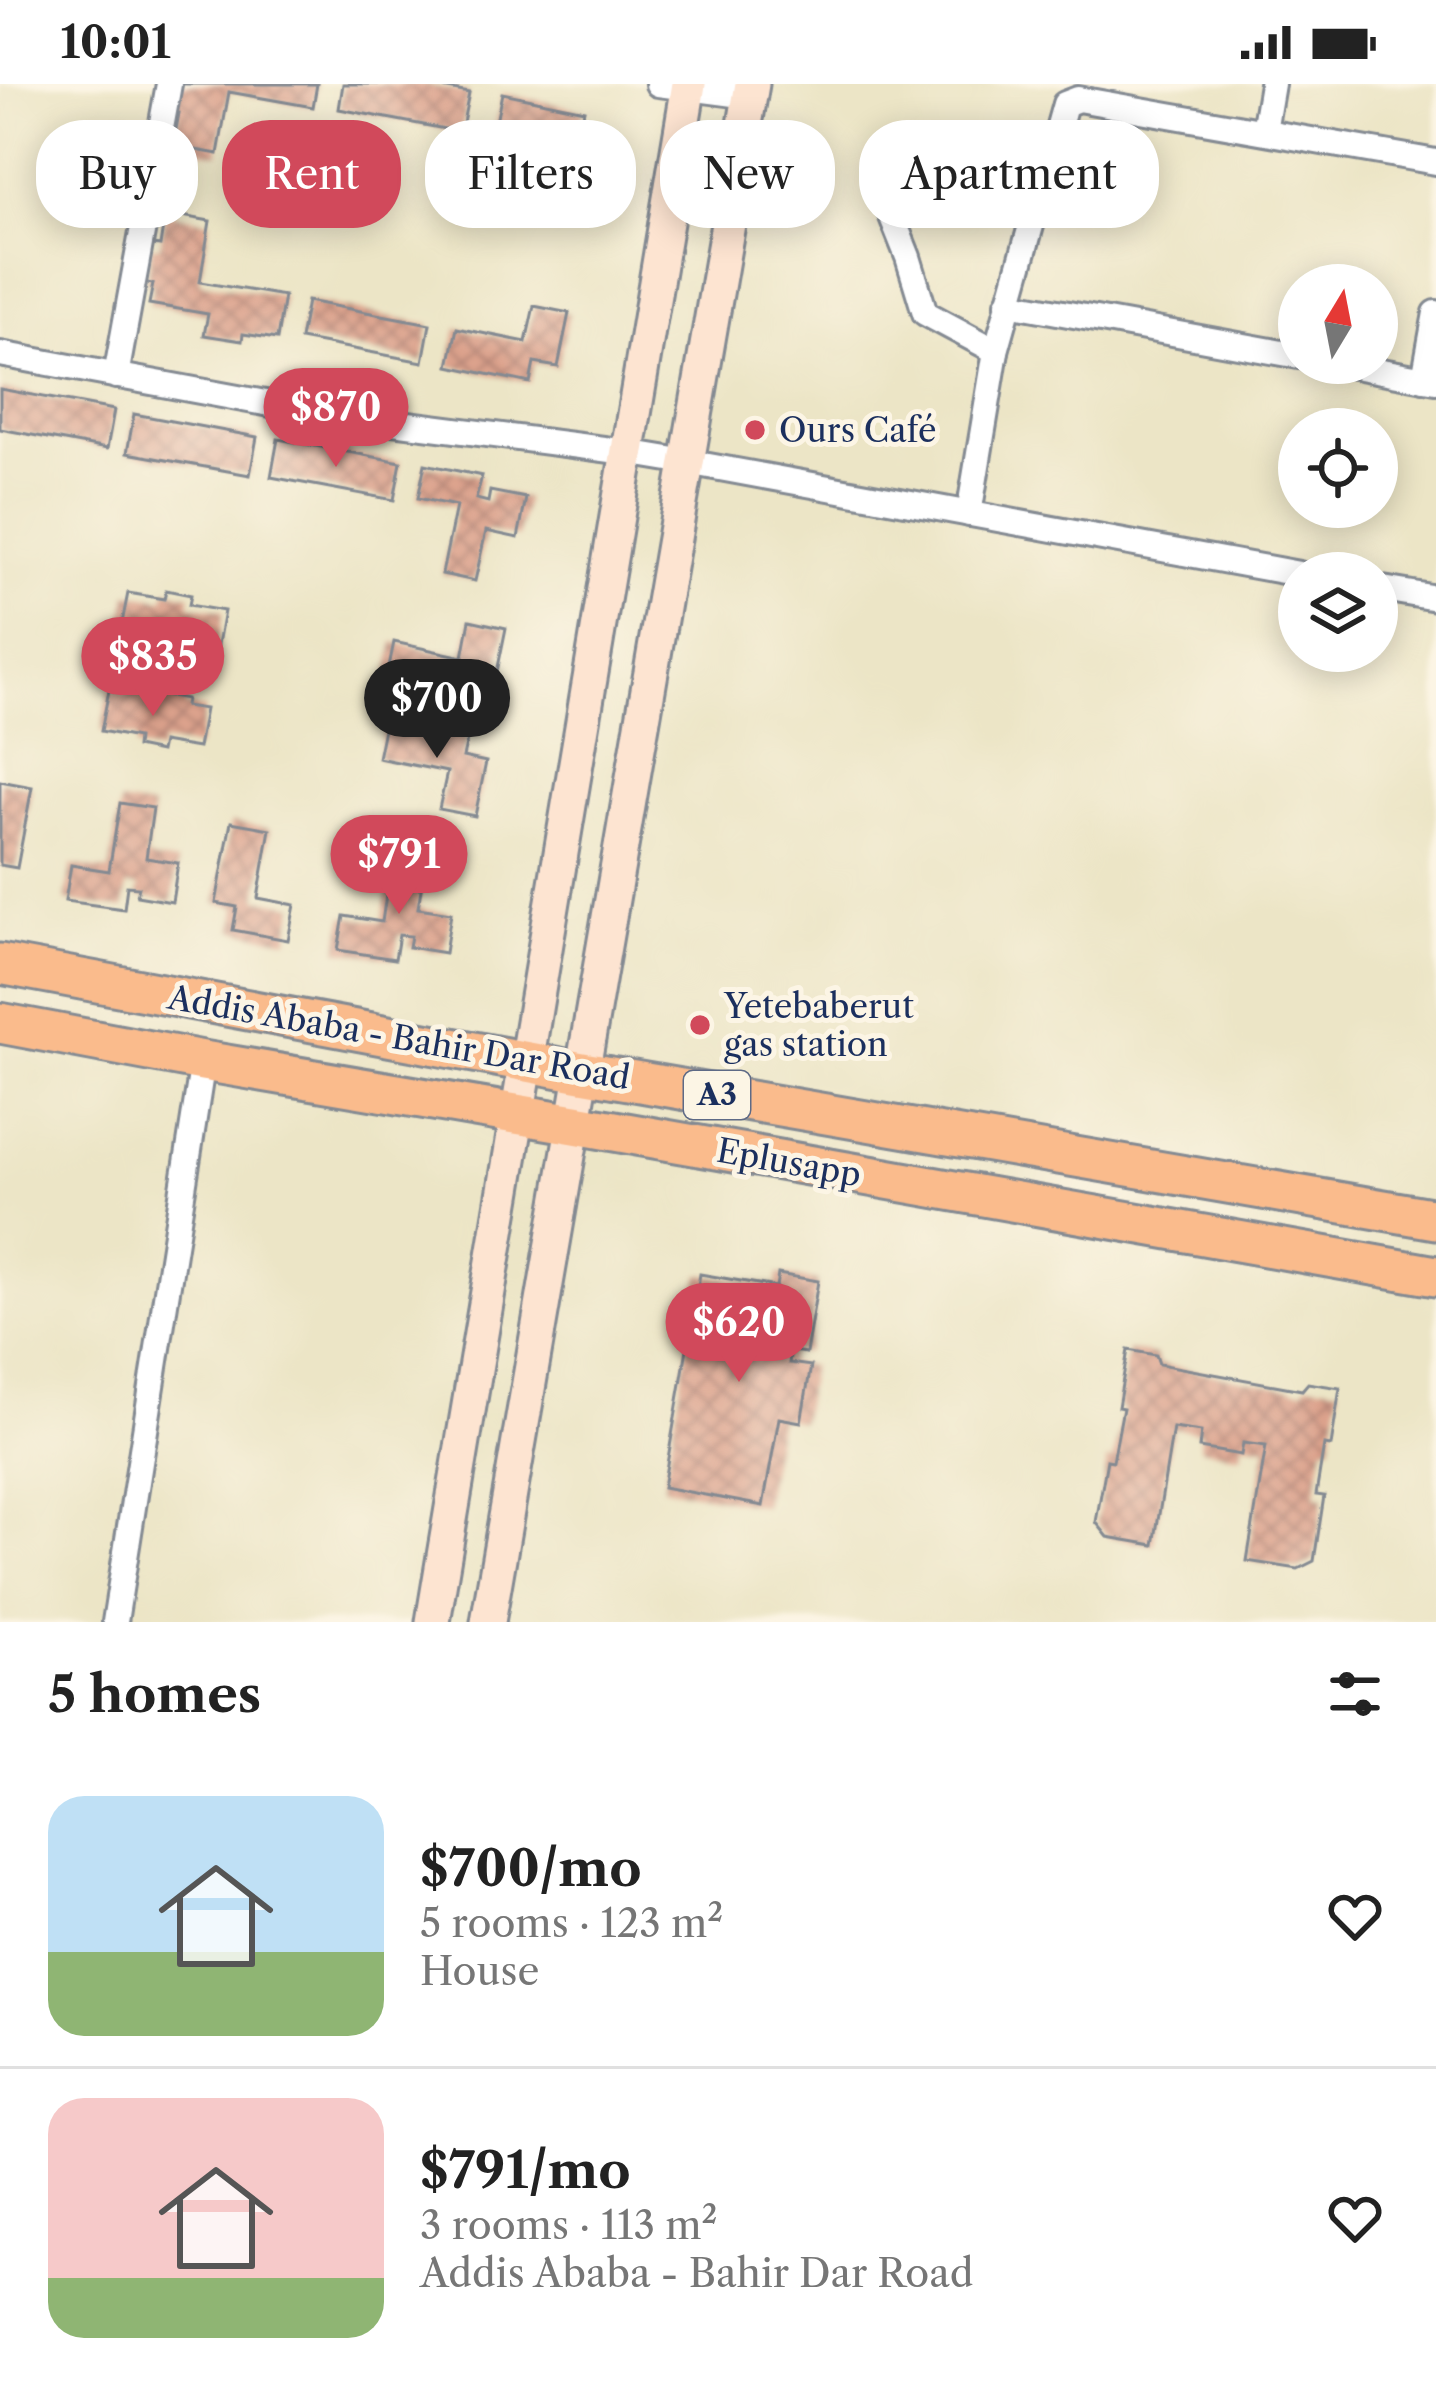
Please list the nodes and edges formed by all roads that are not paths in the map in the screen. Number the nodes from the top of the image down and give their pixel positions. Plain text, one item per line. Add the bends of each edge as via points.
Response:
1 (169, 84) edge
2 (1272, 84) edge
3 (678, 85) edge
4 (751, 90) edge
5 (1264, 131) junction
6 (1436, 162) edge
7 (896, 228) edge
8 (1008, 303) junction
9 (1436, 314) edge
10 (996, 351) junction
11 (1278, 352) edge
12 (0, 354) edge
13 (1398, 374) edge
14 (116, 376) junction
15 (1430, 380) edge
16 (627, 452) junction
17 (687, 462) junction
18 (968, 514) junction
19 (1278, 570) edge
20 (1398, 592) edge
21 (1436, 598) edge
22 (0, 964) edge
23 (0, 1023) edge
24 (525, 1060) junction
25 (203, 1061) junction
26 (582, 1072) junction
27 (518, 1114) junction
28 (575, 1124) junction
29 (1436, 1219) edge
30 (1436, 1276) edge
31 (116, 1622) edge
32 (433, 1622) edge
33 (488, 1622) edge

1 - 14 street
2 - 5 street
3 - 4 street
3 - 16 main road
4 - 17 main road
5 - 6 street
5 - 8 street via 1078,99 1065,104
7 - 10 street via 925,313
8 - 10 street
8 - 11 street
9 - 15 street
10 - 18 street
12 - 14 street
13 - 15 street
14 - 16 street via 314,412
16 - 17 street
16 - 24 main road
17 - 18 street
17 - 26 main road
18 - 19 street
20 - 21 street
22 - 24 highway, Addis Ababa - Bahir Dar Road / A3
23 - 25 highway, Eplusapp / A3
24 - 26 highway, Addis Ababa - Bahir Dar Road / A3
24 - 27 main road
25 - 27 highway, Eplusapp / A3
25 - 31 street
26 - 28 main road
26 - 29 highway, Addis Ababa - Bahir Dar Road / A3
27 - 28 highway, Eplusapp / A3
27 - 32 main road
28 - 30 highway, Eplusapp / A3
28 - 33 main road

